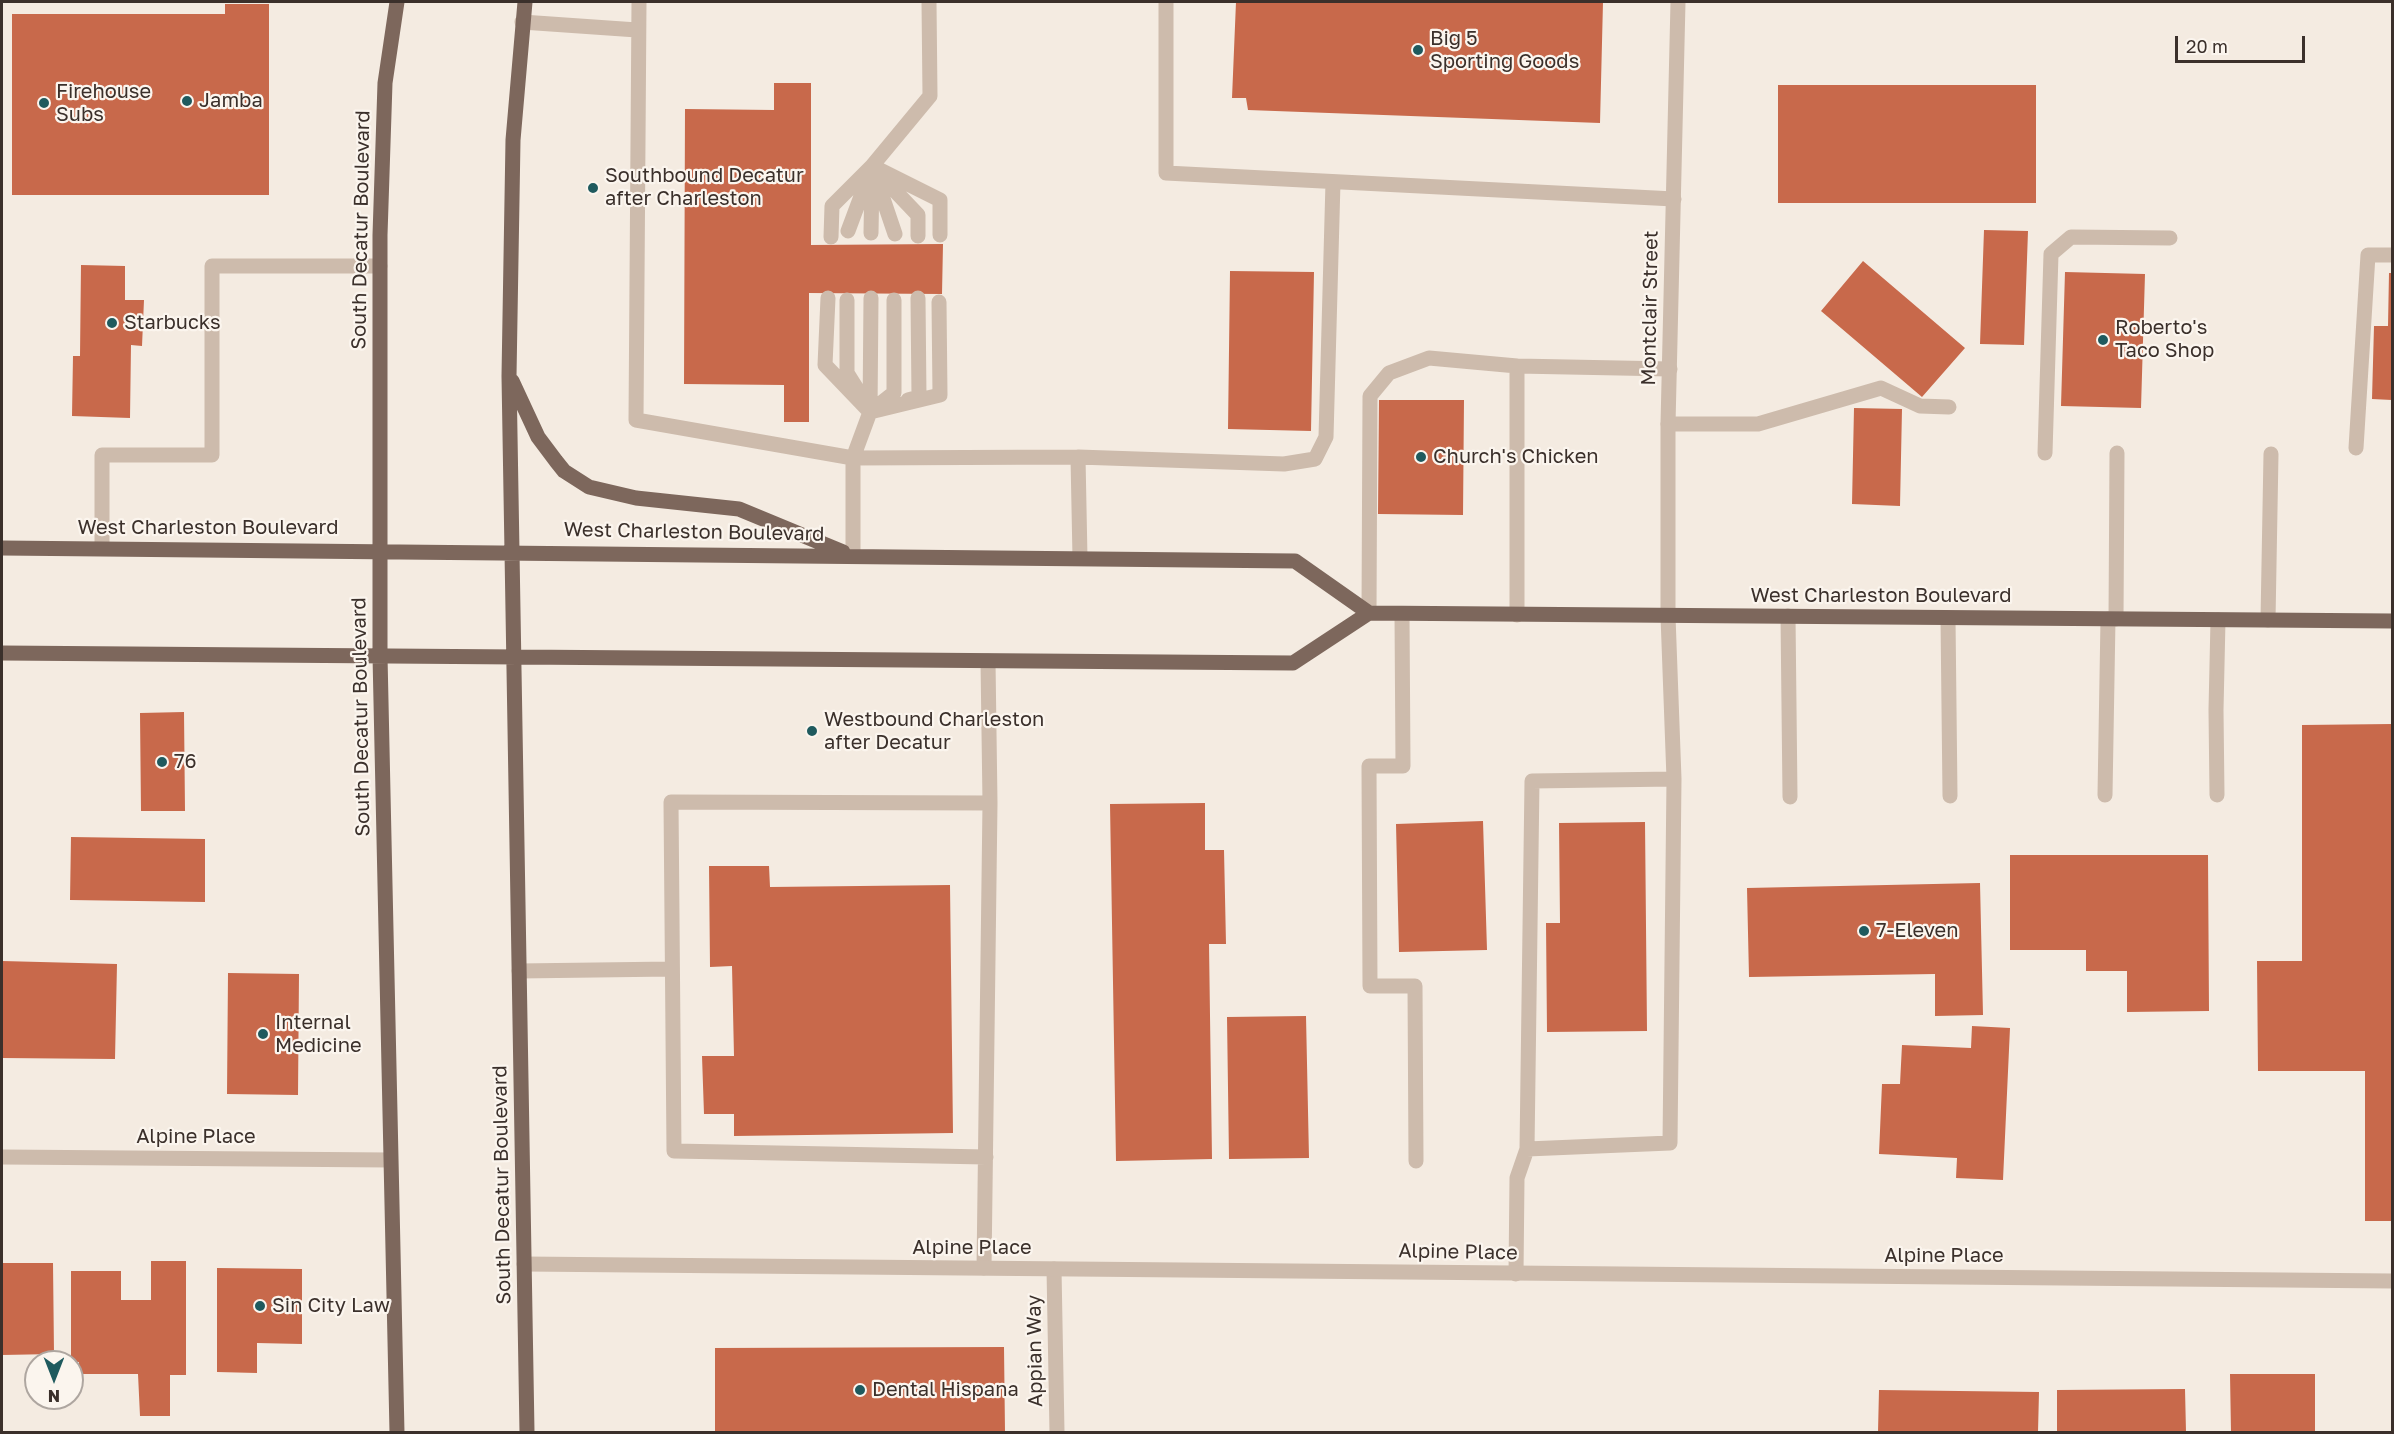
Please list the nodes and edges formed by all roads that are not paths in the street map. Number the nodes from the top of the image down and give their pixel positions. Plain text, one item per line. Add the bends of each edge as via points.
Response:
1 (397, 2) edge
2 (525, 2) edge
3 (639, 2) edge
4 (929, 2) edge
5 (1166, 2) edge
6 (1678, 2) edge
7 (522, 22) junction
8 (637, 30) junction
9 (872, 166) junction
10 (1334, 182) junction
11 (1674, 199) junction
12 (848, 231) dead end
13 (871, 233) dead end
14 (895, 234) dead end
15 (940, 235) dead end
16 (918, 236) dead end
17 (831, 237) dead end
18 (2170, 238) dead end
19 (2392, 255) edge
20 (380, 266) junction
21 (828, 298) dead end
22 (871, 298) dead end
23 (918, 298) dead end
24 (847, 300) dead end
25 (894, 300) dead end
26 (939, 302) dead end
27 (1517, 366) junction
28 (1670, 369) junction
29 (509, 376) junction
30 (1949, 407) dead end
31 (870, 412) junction
32 (1668, 424) junction
33 (2356, 448) dead end
34 (2045, 453) dead end
35 (2117, 453) dead end
36 (2271, 454) dead end
37 (1078, 457) junction
38 (853, 458) junction
39 (2, 548) edge
40 (102, 548) junction
41 (380, 550) junction
42 (512, 551) junction
43 (853, 556) junction
44 (1080, 558) junction
45 (1369, 614) junction
46 (1402, 614) junction
47 (1517, 615) junction
48 (1668, 616) junction
49 (1788, 616) junction
50 (1948, 618) junction
51 (2112, 619) junction
52 (2218, 620) junction
53 (2268, 620) junction
54 (2392, 621) edge
55 (2, 653) edge
56 (380, 656) junction
57 (514, 658) junction
58 (988, 661) junction
59 (1674, 779) junction
60 (2105, 795) dead end
61 (2217, 795) dead end
62 (1950, 796) dead end
63 (1790, 797) dead end
64 (990, 803) junction
65 (672, 969) junction
66 (519, 971) junction
67 (1527, 1149) junction
68 (2, 1157) edge
69 (986, 1157) junction
70 (390, 1160) junction
71 (1416, 1161) dead end
72 (524, 1264) junction
73 (984, 1269) junction
74 (1054, 1269) junction
75 (1516, 1274) junction
76 (2392, 1281) edge
77 (397, 1432) edge
78 (527, 1432) edge
79 (1057, 1432) edge

1 - 20 main road, South Decatur Boulevard via 385,83
2 - 7 main road, South Decatur Boulevard
3 - 8 street
4 - 9 street via 930,96
5 - 10 street via 1166,173
6 - 11 street, Montclair Street
7 - 8 street
7 - 29 main road, South Decatur Boulevard via 513,140
8 - 38 street via 636,420
9 - 12 street
9 - 13 street
9 - 14 street
9 - 15 street via 940,201
9 - 16 street via 918,215
9 - 17 street via 832,206
10 - 11 street
10 - 37 street via 1326,437 1315,459 1284,464
11 - 28 street, Montclair Street
18 - 34 street via 2071,237 2051,254
19 - 33 street via 2368,255
20 - 40 street via 212,266 212,455 102,455
20 - 41 main road, South Decatur Boulevard
21 - 31 street via 825,365
22 - 31 street
23 - 31 street via 919,397
24 - 31 street via 847,373
25 - 31 street via 894,393
26 - 31 street via 940,395
27 - 28 street
27 - 45 street via 1429,358 1389,373 1370,396
27 - 47 street
28 - 32 street, Montclair Street
29 - 42 main road, South Decatur Boulevard
29 - 43 main road via 538,437 564,471 589,487 636,498 739,509
30 - 32 street via 1920,406 1881,388 1758,424
31 - 38 street
32 - 48 street, Montclair Street
35 - 51 street
36 - 53 street
37 - 38 street
37 - 44 street
38 - 43 street
39 - 40 main road, West Charleston Boulevard
40 - 41 main road, West Charleston Boulevard
41 - 42 main road, West Charleston Boulevard
41 - 56 main road, South Decatur Boulevard
42 - 43 main road, West Charleston Boulevard
42 - 57 main road, South Decatur Boulevard
43 - 44 main road, West Charleston Boulevard
44 - 45 main road, West Charleston Boulevard via 1295,561
45 - 46 main road, West Charleston Boulevard
45 - 58 main road via 1293,663
46 - 47 main road, West Charleston Boulevard
46 - 71 street via 1403,766 1369,766 1370,986 1415,986
47 - 48 main road, West Charleston Boulevard
48 - 49 main road, West Charleston Boulevard
48 - 59 street, Montclair Street
49 - 50 main road, West Charleston Boulevard
49 - 63 street
50 - 51 main road, West Charleston Boulevard
50 - 62 street
51 - 52 main road, West Charleston Boulevard
51 - 60 street
52 - 53 main road, West Charleston Boulevard
52 - 61 street
53 - 54 main road, West Charleston Boulevard
55 - 56 main road
56 - 57 main road
56 - 70 main road, South Decatur Boulevard
57 - 58 main road
57 - 66 main road, South Decatur Boulevard
58 - 64 street
59 - 67 street, Montclair Street via 1670,1143
59 - 67 street via 1532,781
64 - 65 street via 671,802
64 - 69 street
65 - 66 street
65 - 69 street via 674,1151
66 - 72 main road, South Decatur Boulevard
67 - 75 street via 1517,1178
68 - 70 street, Alpine Place
69 - 73 street
70 - 77 main road, South Decatur Boulevard
72 - 73 street, Alpine Place
72 - 78 main road, South Decatur Boulevard
73 - 74 street, Alpine Place
74 - 75 street, Alpine Place
74 - 79 street, Appian Way
75 - 76 street, Alpine Place

